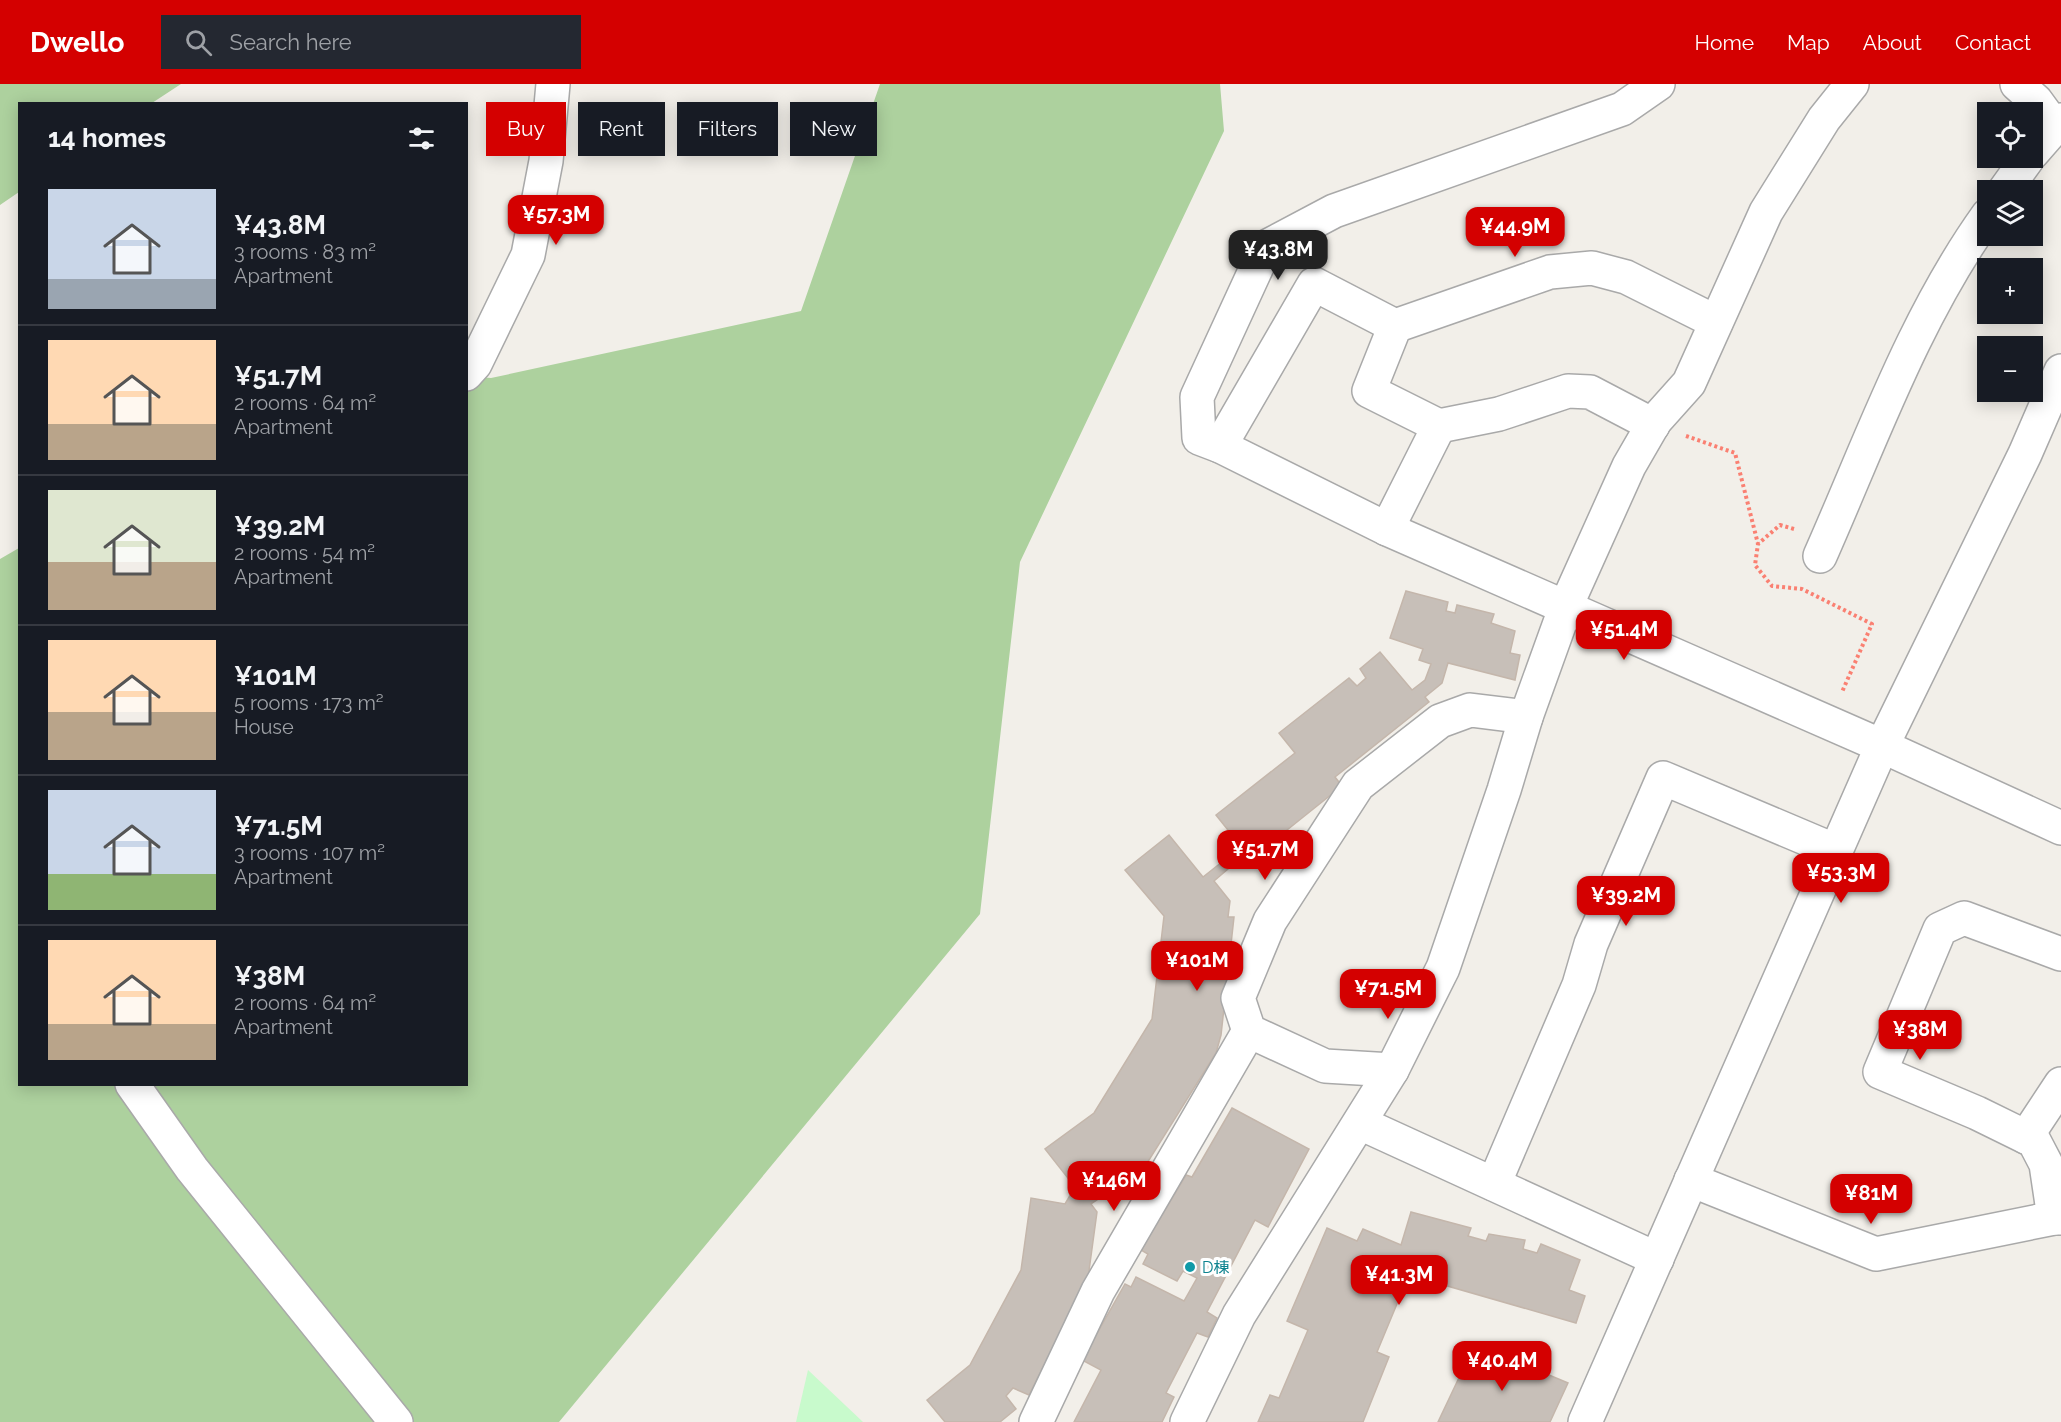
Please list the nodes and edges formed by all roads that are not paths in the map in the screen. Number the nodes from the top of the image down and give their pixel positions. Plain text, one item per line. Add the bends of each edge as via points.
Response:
1 (554, 84) edge
2 (1658, 84) edge
3 (1852, 84) edge
4 (2017, 84) edge
5 (2058, 124) edge
6 (2043, 141) edge
7 (1977, 229) edge
8 (1716, 321) junction
9 (1395, 326) junction
10 (2061, 371) edge
11 (468, 372) edge
12 (1653, 425) junction
13 (1439, 426) junction
14 (1220, 446) junction
15 (1387, 528) junction
16 (1820, 556) road end
17 (1566, 606) junction
18 (1526, 717) junction
19 (1882, 746) junction
20 (2061, 828) edge
21 (1836, 851) junction
22 (2061, 954) edge
23 (1249, 1030) junction
24 (1392, 1070) junction
25 (2061, 1084) edge
26 (133, 1086) edge
27 (1360, 1123) junction
28 (2026, 1137) junction
29 (1691, 1180) junction
30 (1494, 1184) junction
31 (2058, 1218) edge
32 (1657, 1259) junction
33 (396, 1422) edge
34 (1036, 1422) edge
35 (1187, 1422) edge
36 (1585, 1422) edge

1 - 11 street via 546,161 528,255
2 - 14 street via 1622,109 1334,211 1266,247 1197,397 1199,438
3 - 8 street via 1824,119 1766,212
4 - 5 street
5 - 6 street
7 - 16 street via 1912,343
8 - 9 street via 1626,277 1592,268 1550,272
8 - 12 street via 1689,383
9 - 13 street via 1369,391
9 - 14 street via 1314,284
10 - 19 street via 2025,454
12 - 13 street via 1590,392 1568,391 1499,414
12 - 17 street via 1629,466
13 - 15 street
14 - 15 street
15 - 17 street
17 - 18 street
17 - 19 street
18 - 23 street via 1470,710 1440,721 1358,785 1270,921 1238,998
18 - 24 street via 1443,968
19 - 20 street
19 - 21 street
21 - 29 street
21 - 30 street via 1664,778 1591,944 1579,985
22 - 28 street via 1964,918 1940,929 1880,1072
23 - 24 street via 1325,1066
23 - 34 street via 1098,1291
24 - 27 street
25 - 28 street
26 - 33 street via 192,1169
27 - 30 street
27 - 35 street via 1239,1315
28 - 31 street via 2034,1141 2046,1164
29 - 31 street via 1876,1254
29 - 32 street
30 - 32 street
32 - 36 street

